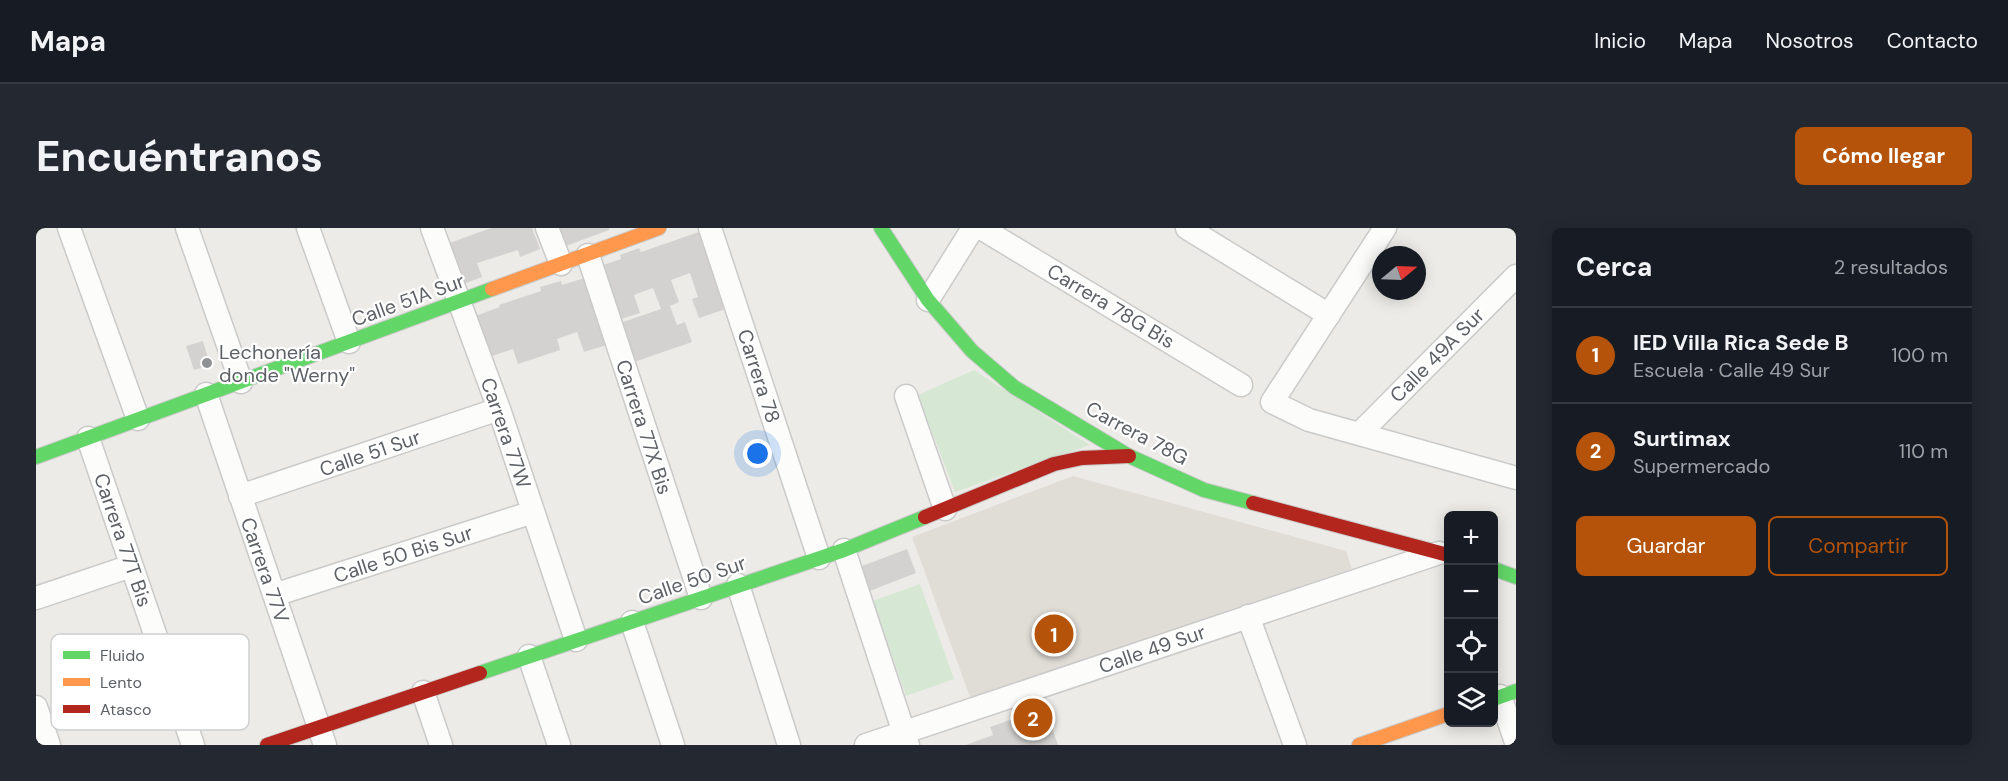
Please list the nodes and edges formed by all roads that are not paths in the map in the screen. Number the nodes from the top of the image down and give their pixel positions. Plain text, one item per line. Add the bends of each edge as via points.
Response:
1 (69, 228) edge
2 (187, 228) edge
3 (309, 228) edge
4 (432, 228) edge
5 (547, 228) edge
6 (659, 228) edge
7 (710, 228) edge
8 (881, 228) edge
9 (973, 228) edge
10 (981, 228) edge
11 (1187, 228) edge
12 (1379, 230) edge
13 (588, 255) junction
14 (561, 264) junction
15 (1516, 276) edge
16 (928, 300) junction
17 (459, 302) junction
18 (1329, 315) junction
19 (349, 342) junction
20 (241, 382) junction
21 (1242, 385) dead end
22 (206, 394) junction
23 (906, 396) dead end
24 (499, 409) junction
25 (138, 419) junction
26 (1359, 434) junction
27 (88, 438) junction
28 (37, 455) edge
29 (1129, 456) junction
30 (1516, 478) edge
31 (240, 496) junction
32 (945, 509) junction
33 (533, 512) junction
34 (844, 550) junction
35 (1444, 554) edge
36 (819, 558) junction
37 (132, 566) junction
38 (1498, 570) edge
39 (1516, 577) edge
40 (738, 585) junction
41 (274, 596) junction
42 (36, 598) edge
43 (701, 598) junction
44 (1248, 616) junction
45 (632, 622) junction
46 (155, 634) edge
47 (576, 640) junction
48 (529, 656) junction
49 (423, 692) junction
50 (1503, 695) edge
51 (36, 707) edge
52 (1444, 716) edge
53 (188, 730) edge
54 (1514, 732) edge
55 (322, 736) edge
56 (906, 739) edge
57 (49, 745) edge
58 (193, 745) edge
59 (267, 745) edge
60 (441, 745) edge
61 (560, 745) edge
62 (673, 745) edge
63 (789, 745) edge
64 (866, 745) edge
65 (1295, 745) edge
66 (1359, 745) edge

1 - 25 street
2 - 20 street
3 - 19 street
4 - 17 street, Carrera 77W
5 - 14 street
6 - 13 street, Calle 51A Sur
7 - 36 street, Carrera 78
8 - 16 street, Carrera 78G
9 - 16 street
10 - 21 street, Carrera 78G Bis
11 - 18 street
12 - 18 street
13 - 14 street, Calle 51A Sur
13 - 43 street, Carrera 77X Bis
14 - 17 street, Calle 51A Sur
15 - 26 street, Calle 49A Sur
16 - 29 street, Carrera 78G via 972,351 1014,387
17 - 19 street, Calle 51A Sur
17 - 24 street, Carrera 77W
18 - 26 street via 1272,402 1309,420
19 - 20 street, Calle 51A Sur
20 - 22 street, Calle 51A Sur
22 - 25 street, Calle 51A Sur
22 - 31 street, Carrera 77V
23 - 32 street
24 - 31 street, Calle 51 Sur
24 - 33 street, Carrera 77W
25 - 27 street, Calle 51A Sur
26 - 30 street
27 - 28 street, Calle 51A Sur
27 - 37 street, Carrera 77T Bis
29 - 32 street, Calle 50 Sur via 1071,459
29 - 35 street, Carrera 78G via 1204,490
31 - 41 street, Carrera 77V
32 - 34 street, Calle 50 Sur
33 - 41 street, Calle 50 Bis Sur
33 - 47 street, Carrera 77W
34 - 36 street, Calle 50 Sur
34 - 56 street
35 - 44 street, Calle 49 Sur
36 - 40 street, Calle 50 Sur
37 - 42 street
37 - 46 street, Carrera 77T Bis
38 - 39 street
40 - 43 street, Calle 50 Sur
40 - 63 street
41 - 55 street, Carrera 77V
43 - 45 street, Calle 50 Sur
44 - 56 street, Calle 49 Sur
44 - 65 street
45 - 47 street, Calle 50 Sur
45 - 62 street
47 - 48 street, Calle 50 Sur
48 - 49 street, Calle 50 Sur
48 - 61 street
49 - 55 street, Calle 50 Sur
49 - 60 street
50 - 54 street
51 - 57 street
52 - 66 street
53 - 58 street, Carrera 77T Bis
55 - 59 street, Calle 50 Sur
56 - 64 street, Calle 49 Sur

